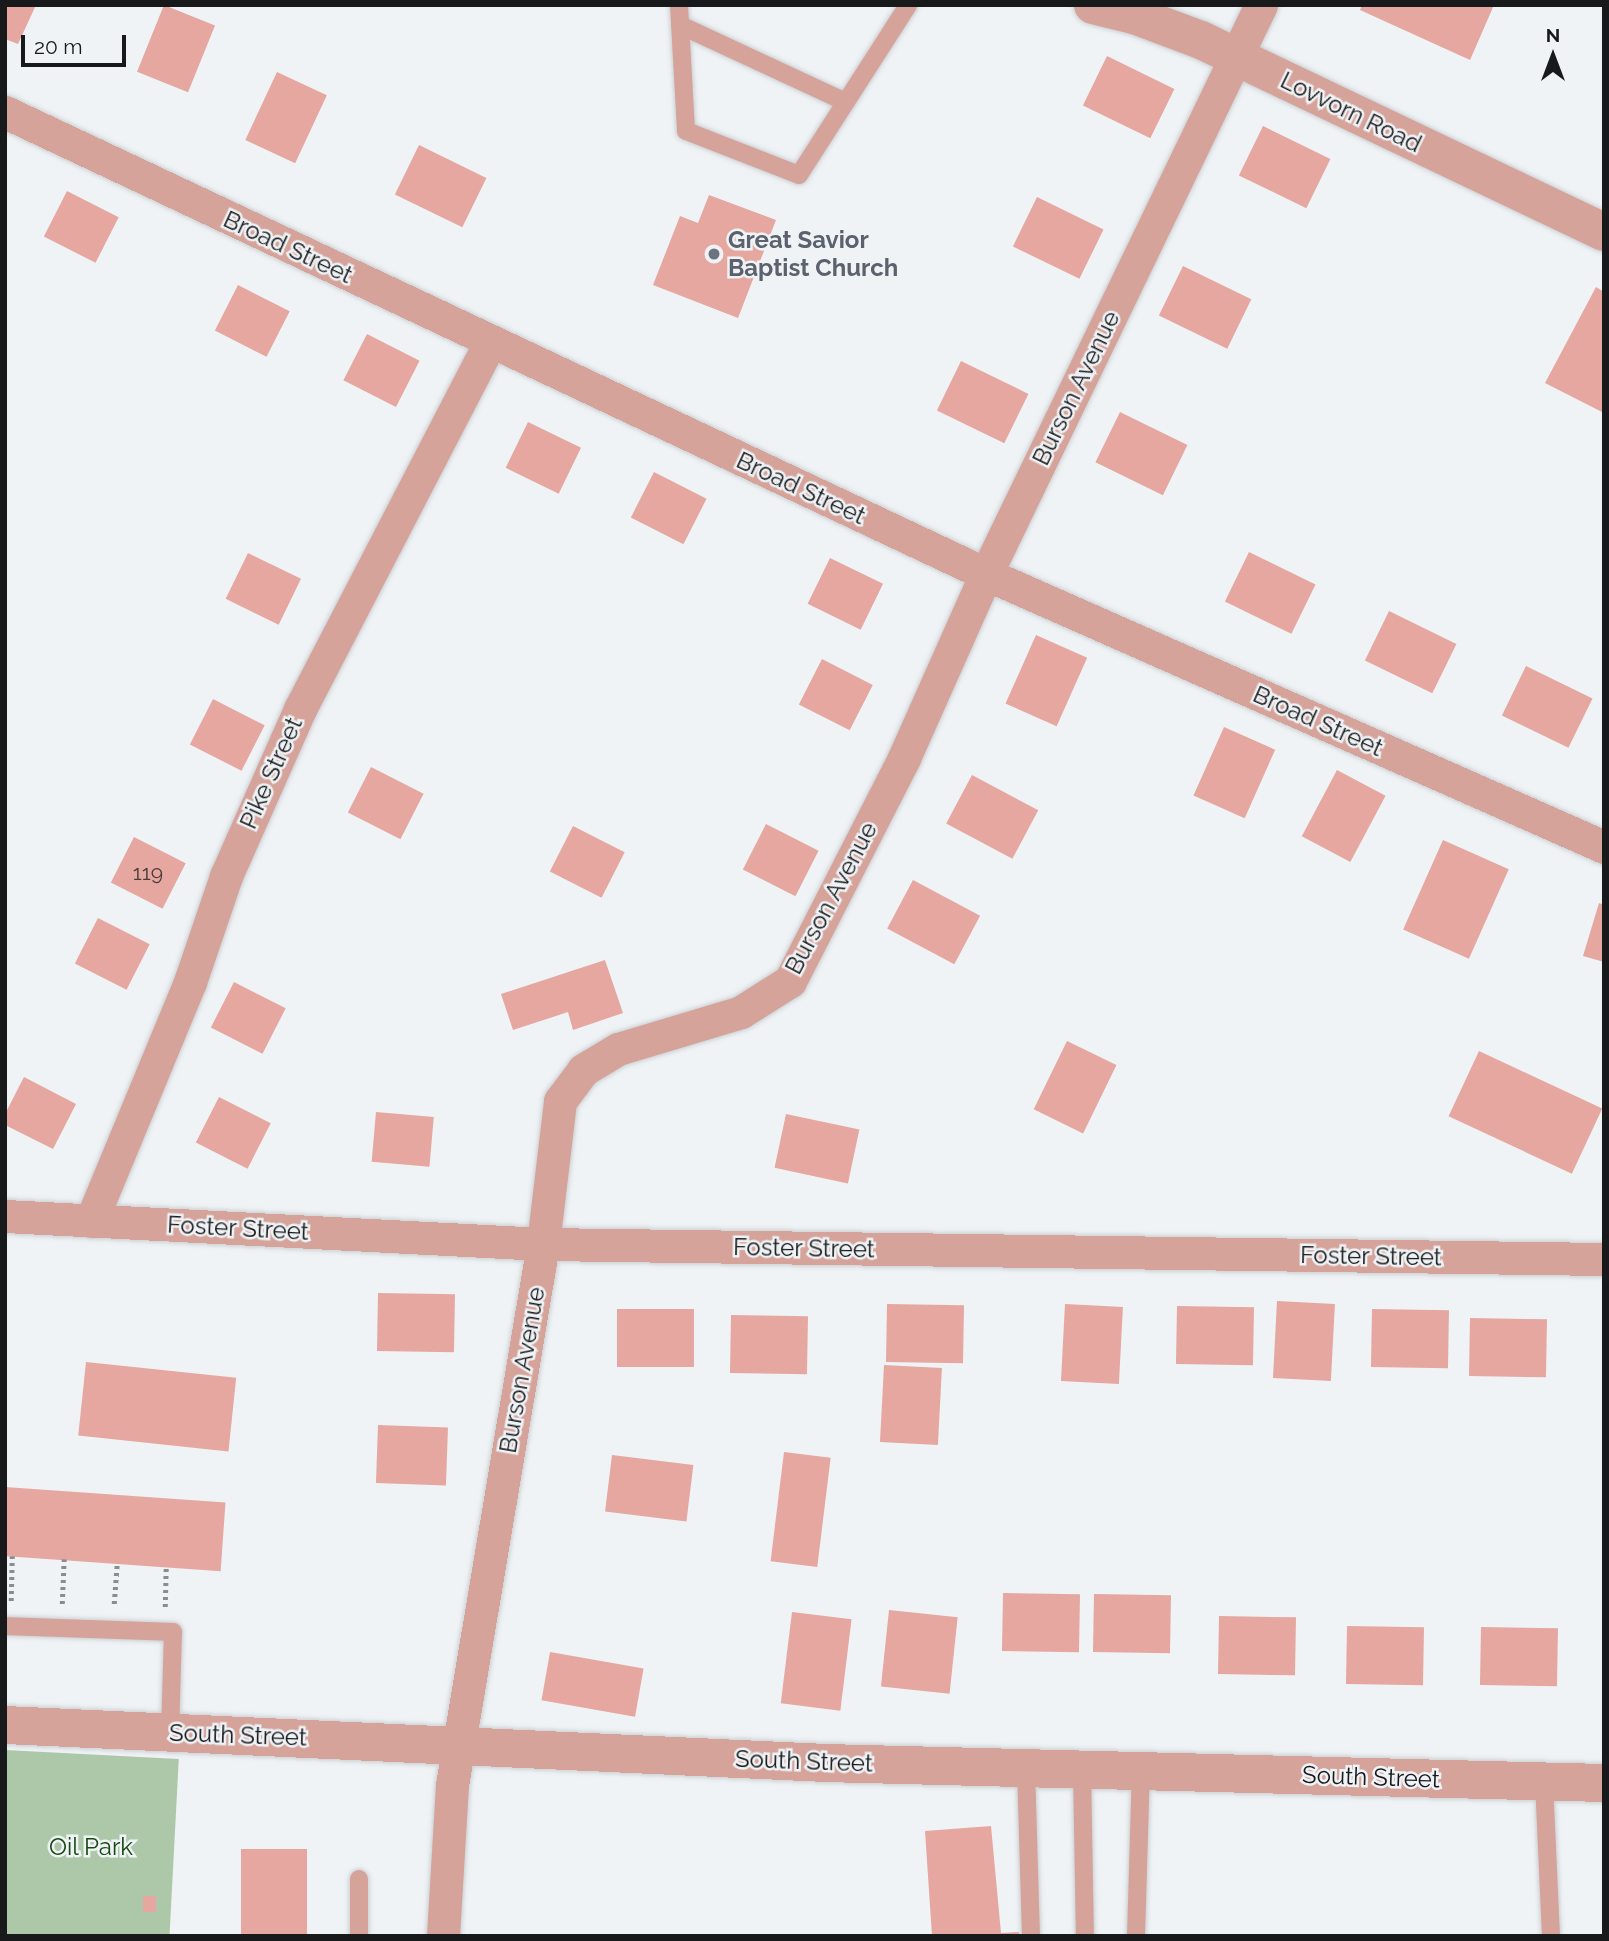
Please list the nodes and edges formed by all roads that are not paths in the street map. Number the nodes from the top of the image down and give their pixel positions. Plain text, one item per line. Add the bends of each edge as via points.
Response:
1 (679, 5) edge
2 (908, 5) edge
3 (1093, 5) edge
4 (1261, 5) edge
5 (680, 25) junction
6 (1236, 56) junction
7 (846, 102) junction
8 (5, 113) edge
9 (1604, 232) edge
10 (490, 343) junction
11 (986, 574) junction
12 (1604, 847) edge
13 (5, 1216) edge
14 (91, 1221) junction
15 (543, 1244) junction
16 (1604, 1259) edge
17 (8, 1626) edge
18 (5, 1725) edge
19 (170, 1732) junction
20 (459, 1744) junction
21 (1026, 1768) junction
22 (1082, 1769) junction
23 (1141, 1770) junction
24 (1544, 1782) junction
25 (1604, 1783) edge
26 (359, 1879) dead end
27 (359, 1936) edge
28 (443, 1936) edge
29 (1031, 1936) edge
30 (1085, 1936) edge
31 (1136, 1936) edge
32 (1551, 1936) edge

1 - 5 lane
2 - 7 lane
3 - 6 street, Lovvorn Road via 1134,15
4 - 6 street, Burson Avenue
5 - 7 lane
5 - 7 lane via 686,131 799,175
6 - 9 street, Lovvorn Road
6 - 11 street, Burson Avenue
8 - 10 street, Broad Street
10 - 11 street, Broad Street
10 - 14 street, Pike Street via 300,709 226,876 190,982
11 - 12 street, Broad Street
11 - 15 street, Burson Avenue via 904,758 790,981 741,1012 618,1049 583,1070 560,1101
13 - 14 street, Foster Street
14 - 15 street, Foster Street
15 - 16 street, Foster Street
15 - 20 street, Burson Avenue
17 - 19 lane via 173,1632
18 - 19 street, South Street
19 - 20 street, South Street
20 - 21 street, South Street via 825,1763
20 - 28 street, Burson Avenue via 445,1859
21 - 22 street, South Street
21 - 29 lane
22 - 23 street, South Street
22 - 30 lane
23 - 24 street, South Street
23 - 31 lane
24 - 25 street, South Street
24 - 32 lane
26 - 27 lane

